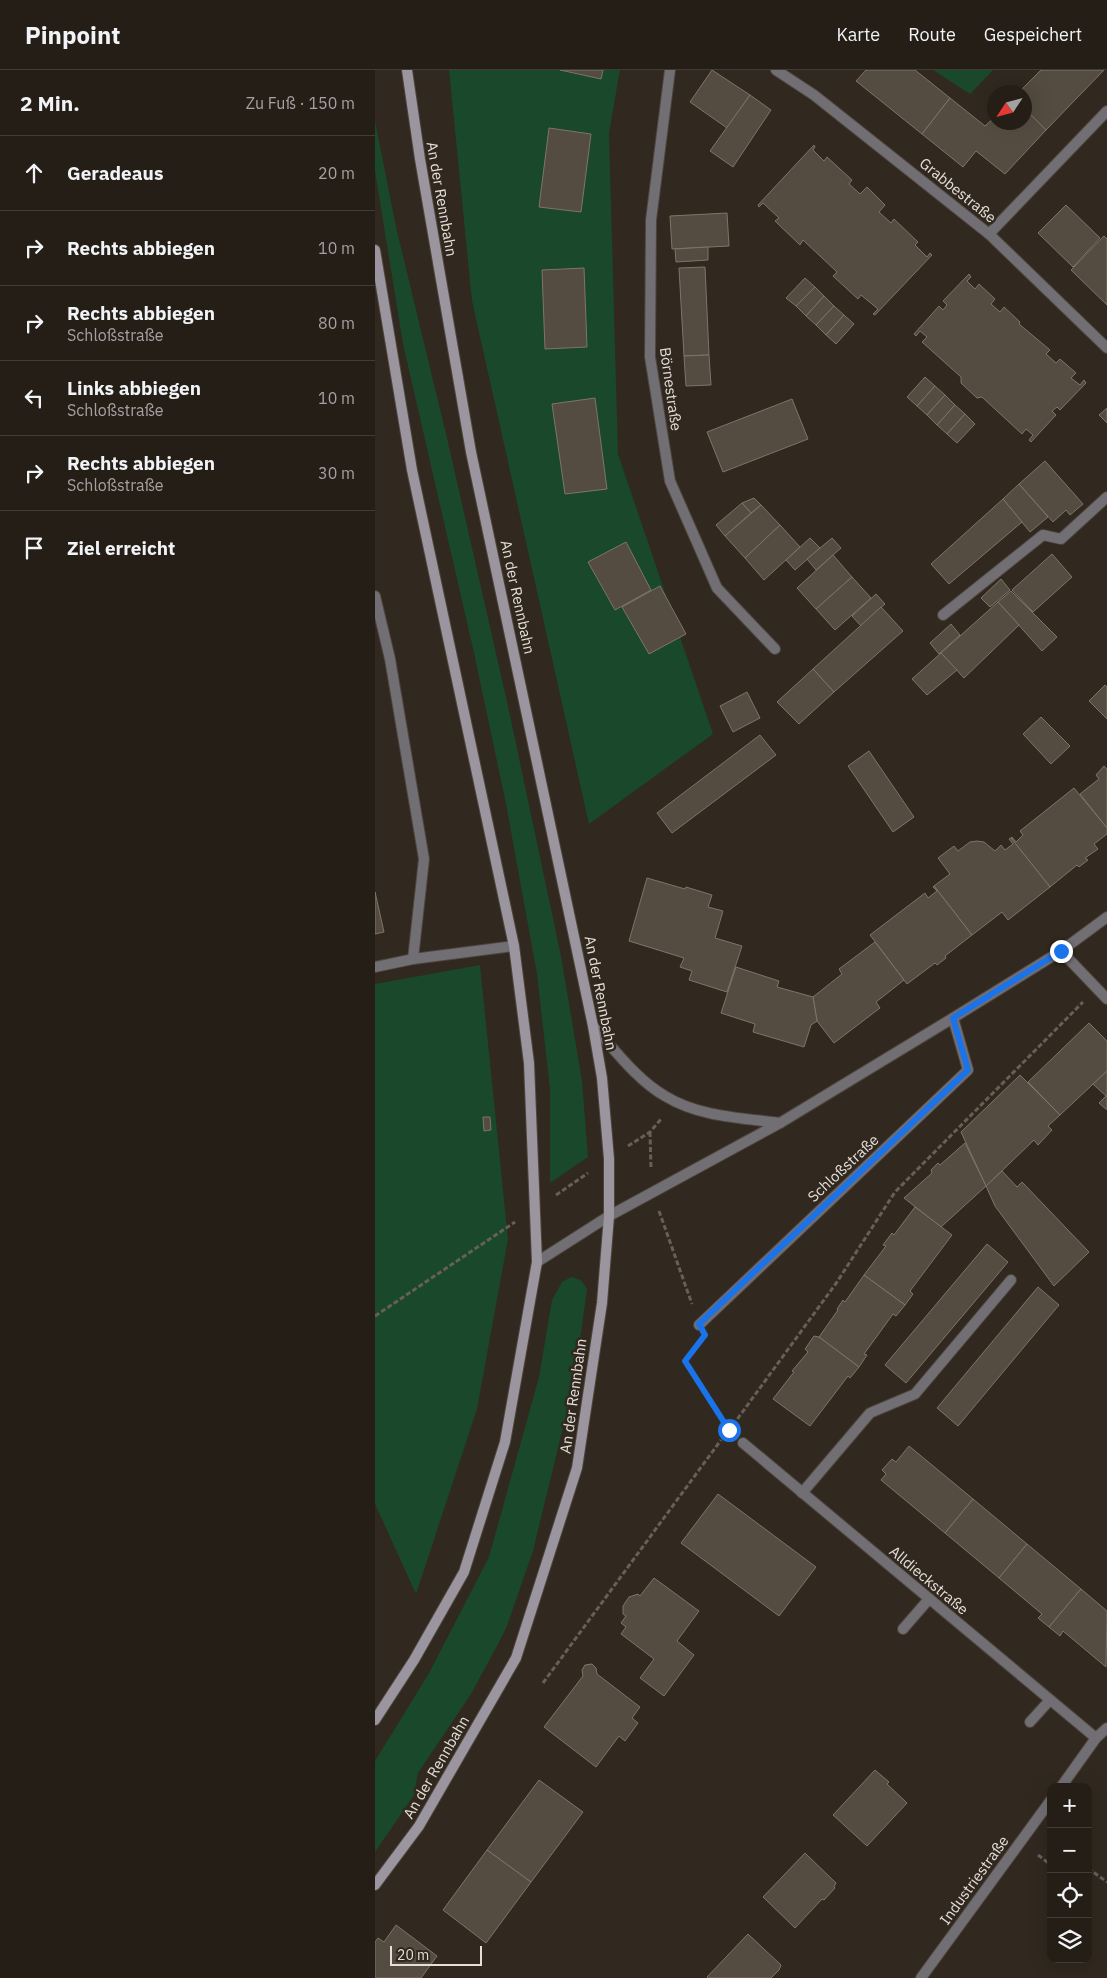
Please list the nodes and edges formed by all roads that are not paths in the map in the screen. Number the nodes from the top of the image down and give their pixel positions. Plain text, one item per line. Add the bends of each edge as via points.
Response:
1 (407, 70) edge
2 (670, 70) edge
3 (777, 70) edge
4 (1107, 111) edge
5 (989, 234) junction
6 (375, 250) edge
7 (1107, 348) edge
8 (1107, 497) edge
9 (375, 596) edge
10 (943, 615) dead end
11 (775, 649) dead end
12 (1107, 917) edge
13 (515, 946) junction
14 (1061, 951) junction
15 (413, 959) junction
16 (375, 967) edge
17 (1107, 1000) edge
18 (953, 1018) junction
19 (593, 1026) junction
20 (780, 1124) junction
21 (609, 1216) junction
22 (537, 1262) junction
23 (1011, 1280) dead end
24 (699, 1324) road end
25 (743, 1443) road end
26 (802, 1493) junction
27 (929, 1599) junction
28 (903, 1629) dead end
29 (1049, 1700) junction
30 (375, 1720) edge
31 (1030, 1722) dead end
32 (1107, 1728) edge
33 (1096, 1738) junction
34 (1064, 1783) edge
35 (1047, 1805) edge
36 (375, 1885) edge
37 (921, 1978) edge

1 - 19 main road, An der Rennbahn via 421,169 471,452
2 - 11 street, Börnestraße via 651,220 650,357 670,481 717,588
3 - 5 street, Grabbestraße via 814,95
4 - 5 street
5 - 7 street, Grabbestraße
6 - 13 main road via 412,470
8 - 10 street via 1061,539 1043,536
9 - 15 street via 390,659 424,859
12 - 14 street
13 - 15 street
13 - 22 main road via 529,1063
14 - 17 street
14 - 18 street
15 - 16 street
18 - 20 street
18 - 24 street, Schloßstraße via 968,1070
19 - 20 street via 640,1076 673,1101 715,1115
19 - 21 main road, An der Rennbahn via 608,1141
20 - 21 street
21 - 22 street
21 - 36 main road, An der Rennbahn via 602,1303 577,1468 516,1658 419,1826
22 - 30 main road via 505,1442 464,1572 414,1660
23 - 26 street via 915,1394 870,1413
25 - 26 street, Alldieckstraße
26 - 27 street, Alldieckstraße
27 - 28 street
27 - 29 street, Alldieckstraße
29 - 31 street
29 - 33 street, Alldieckstraße
32 - 33 street
33 - 34 street
35 - 37 street, Industriestraße

